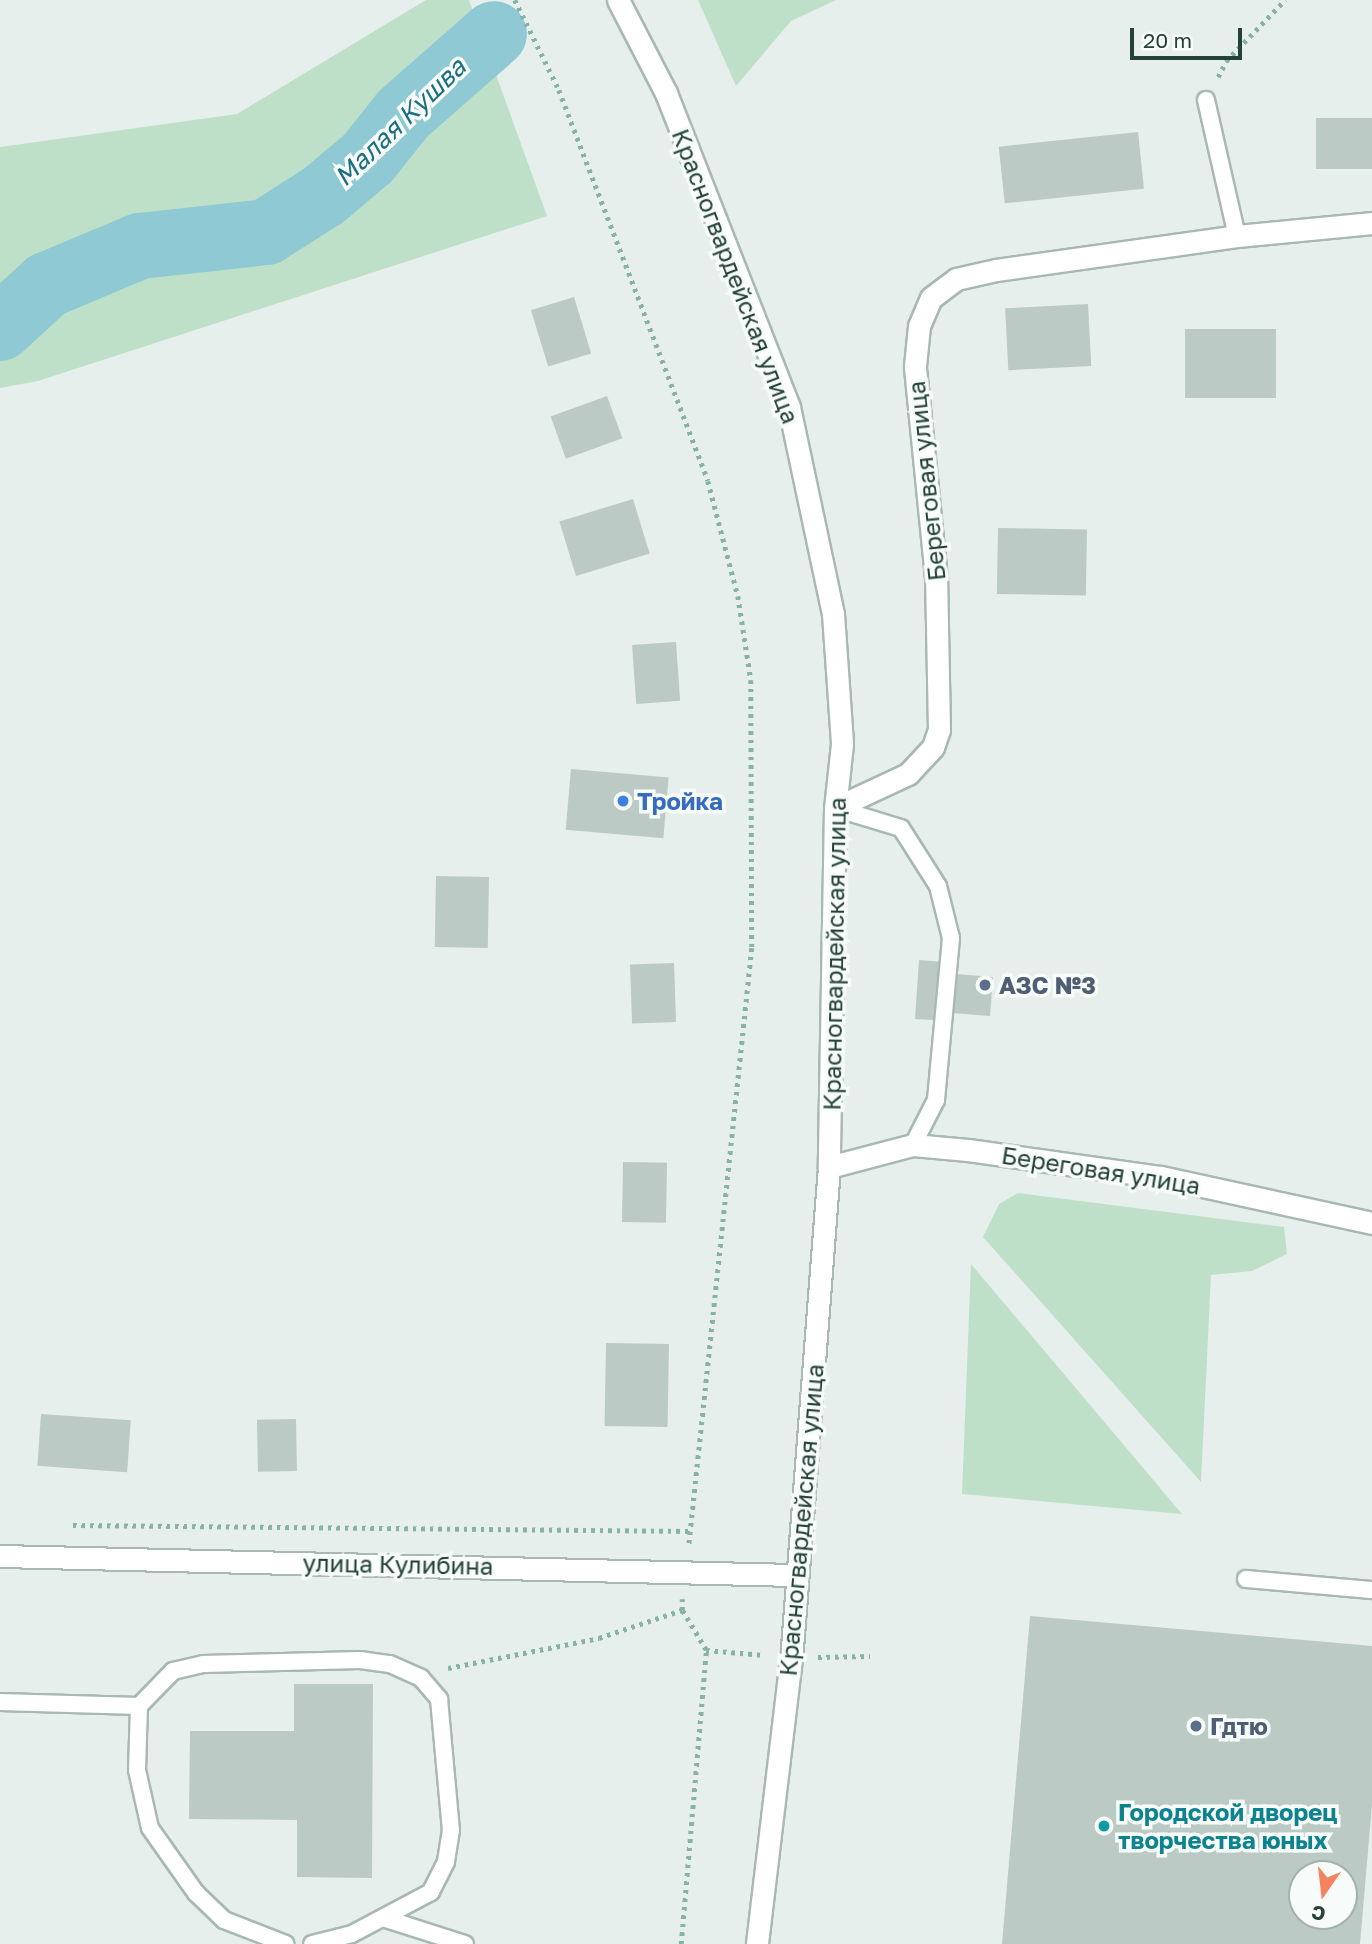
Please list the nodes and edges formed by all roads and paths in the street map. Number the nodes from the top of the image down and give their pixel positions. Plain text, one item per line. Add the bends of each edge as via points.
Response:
1 (515, 0) edge
2 (618, 0) edge
3 (1285, 0) edge
4 (1206, 100) joint
5 (1372, 223) edge
6 (1237, 236) junction
7 (835, 808) junction
8 (913, 1145) junction
9 (829, 1167) junction
10 (1372, 1223) edge
11 (69, 1525) dead end
12 (692, 1531) junction
13 (0, 1556) edge
14 (685, 1569) junction
15 (796, 1575) junction
16 (1246, 1579) dead end
17 (1372, 1590) edge
18 (682, 1610) junction
19 (421, 1678) junction
20 (0, 1702) edge
21 (138, 1706) junction
22 (383, 1917) junction
23 (352, 1939) edge
24 (286, 1944) edge
25 (312, 1944) edge
26 (465, 1944) edge
27 (681, 1944) edge
28 (757, 1944) edge

1 - 12 path via 559,90 708,481 738,596 751,680 752,948
2 - 7 main road, Красногвардейская улица via 666,93 789,407 833,614 842,744
3 - 4 path via 1226,61
4 - 6 lane
5 - 6 main road, Береговая улица
6 - 7 main road, Береговая улица via 996,270 956,279 931,298 919,326 915,380 936,578 939,730 933,747 908,774
7 - 8 lane via 901,828 938,886 951,938 936,1100
7 - 9 main road, Красногвардейская улица
8 - 9 main road, Береговая улица
8 - 10 main road, Береговая улица via 1161,1177
9 - 15 main road, Красногвардейская улица
11 - 12 path
12 - 14 path
13 - 14 main road, улица Кулибина
14 - 15 main road, улица Кулибина
14 - 18 path
15 - 28 main road, Красногвардейская улица via 791,1657
16 - 17 lane
18 - 19 path via 599,1638 459,1663
18 - 27 path via 706,1650
19 - 21 lane via 390,1664 360,1660 203,1664 173,1671
19 - 22 lane via 439,1699 444,1719 451,1830 446,1862 431,1892
20 - 21 lane
21 - 24 lane via 137,1770 150,1828 196,1893 224,1920
22 - 23 lane
22 - 26 lane
23 - 25 lane

